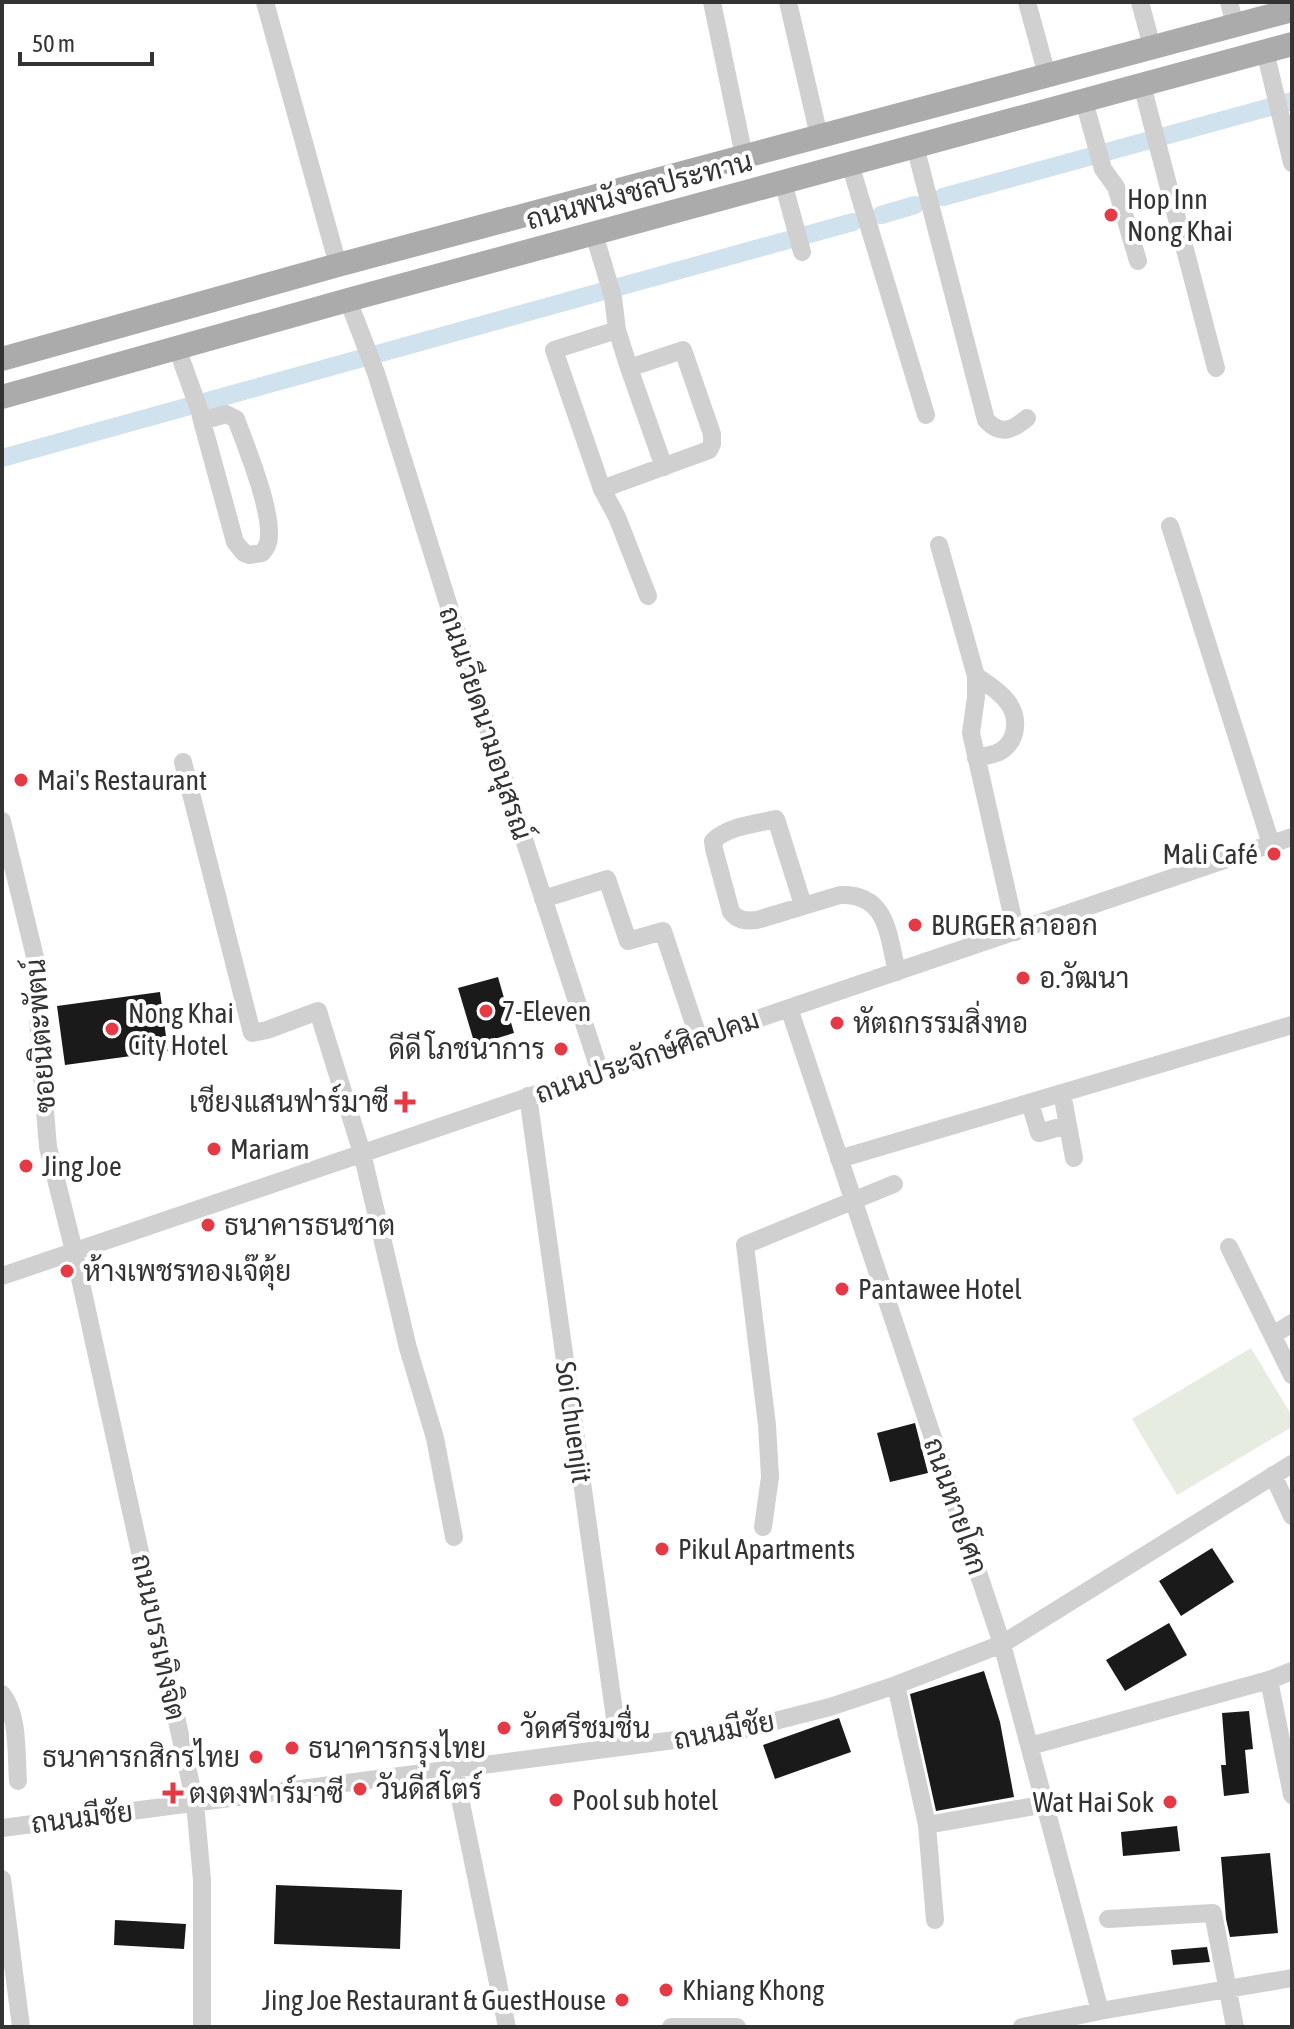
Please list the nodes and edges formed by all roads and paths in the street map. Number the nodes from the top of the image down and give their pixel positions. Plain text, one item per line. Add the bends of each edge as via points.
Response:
1 (265, 2) edge
2 (712, 2) edge
3 (788, 2) edge
4 (1027, 2) edge
5 (1140, 2) edge
6 (1292, 10) edge
7 (1232, 14) edge
8 (1292, 44) edge
9 (1152, 47) junction
10 (1268, 63) junction
11 (1047, 75) junction
12 (1143, 91) junction
13 (1084, 101) junction
14 (819, 136) junction
15 (915, 146) junction
16 (744, 156) junction
17 (1292, 163) edge
18 (850, 164) junction
19 (783, 182) junction
20 (594, 234) junction
21 (799, 241) dead end
22 (1138, 261) dead end
23 (338, 265) junction
24 (348, 300) junction
25 (617, 330) junction
26 (177, 348) junction
27 (2, 359) edge
28 (629, 368) junction
29 (1216, 368) dead end
30 (2, 397) edge
31 (926, 415) dead end
32 (201, 417) junction
33 (1027, 418) dead end
34 (664, 467) junction
35 (602, 489) junction
36 (1170, 526) dead end
37 (939, 545) dead end
38 (648, 596) dead end
39 (976, 676) junction
40 (976, 758) junction
41 (183, 762) dead end
42 (2, 821) edge
43 (1292, 837) edge
44 (1271, 844) junction
45 (543, 899) junction
46 (803, 905) junction
47 (1016, 932) junction
48 (897, 972) junction
49 (789, 1008) junction
50 (1292, 1025) edge
51 (699, 1039) junction
52 (600, 1072) junction
53 (1062, 1093) junction
54 (528, 1096) junction
55 (1030, 1103) junction
56 (1067, 1125) junction
57 (362, 1153) junction
58 (1074, 1158) dead end
59 (839, 1159) junction
60 (894, 1184) dead end
61 (853, 1199) junction
62 (1229, 1247) dead end
63 (74, 1251) junction
64 (2, 1276) edge
65 (1292, 1323) edge
66 (1273, 1335) junction
67 (1292, 1375) edge
68 (1292, 1464) edge
69 (1273, 1475) junction
70 (1292, 1516) edge
71 (763, 1527) dead end
72 (454, 1537) dead end
73 (1002, 1644) junction
74 (1292, 1671) edge
75 (1269, 1680) junction
76 (896, 1685) junction
77 (2, 1694) edge
78 (1030, 1746) junction
79 (619, 1747) junction
80 (454, 1769) junction
81 (18, 1781) dead end
82 (1292, 1795) edge
83 (195, 1803) junction
84 (1046, 1804) junction
85 (927, 1825) junction
86 (2, 1828) edge
87 (2, 1879) edge
88 (1108, 1919) dead end
89 (935, 1920) dead end
90 (1292, 1978) edge
91 (1228, 1990) junction
92 (1100, 2011) junction
93 (21, 2027) edge
94 (202, 2027) edge
95 (507, 2027) edge
96 (671, 2027) edge
97 (737, 2027) edge
98 (1022, 2027) edge
99 (1235, 2027) edge

1 - 23 street
2 - 16 street
3 - 14 street
4 - 11 street
5 - 9 street
6 - 7 main road, ถนนพนังชลประทาน
7 - 9 main road, ถนนพนังชลประทาน
8 - 10 main road, ถนนพนังชลประทาน
9 - 11 main road, ถนนพนังชลประทาน
10 - 12 main road, ถนนพนังชลประทาน
10 - 17 street
11 - 14 main road, ถนนพนังชลประทาน
12 - 13 main road, ถนนพนังชลประทาน
12 - 29 street
13 - 15 main road, ถนนพนังชลประทาน
13 - 22 street
14 - 16 main road, ถนนพนังชลประทาน
15 - 18 main road, ถนนพนังชลประทาน
15 - 33 street via 986,420 1007,430
16 - 23 main road, ถนนพนังชลประทาน
18 - 19 main road, ถนนพนังชลประทาน
18 - 31 street
19 - 20 main road, ถนนพนังชลประทาน
19 - 21 street
20 - 24 main road, ถนนพนังชลประทาน
20 - 25 street
23 - 24 main road
23 - 27 main road, ถนนพนังชลประทาน
24 - 26 main road, ถนนพนังชลประทาน
24 - 45 street, ถนนเวียดนามอนุสรณ์ via 376,373
25 - 28 street
25 - 35 street via 554,350
26 - 30 main road, ถนนพนังชลประทาน
26 - 32 street
28 - 34 street
28 - 34 street via 683,350 688,364 712,444 709,450
32 - 32 street via 235,542 244,553 262,553 268,544 267,512 236,419 226,414
34 - 35 street
35 - 38 street
36 - 44 street
37 - 39 street
39 - 40 street via 971,733
39 - 40 street via 1005,698 1016,728 1000,751
40 - 47 street
41 - 57 street via 252,1033 318,1011
42 - 63 street, ซอยนิตะพัตน์ via 36,961 48,1147
43 - 44 street, ถนนประจักษ์ศิลปคม
44 - 47 street, ถนนประจักษ์ศิลปคม
45 - 51 street via 607,879 628,941 663,931
45 - 52 street, ถนนเวียดนามอนุสรณ์
46 - 46 street via 757,920 736,918 713,841 729,831 776,819
46 - 48 street via 840,895 864,897 883,917
47 - 48 street, ถนนประจักษ์ศิลปคม
48 - 49 street, ถนนประจักษ์ศิลปคม
49 - 51 street, ถนนประจักษ์ศิลปคม
49 - 59 street, ถนนหายโศก
50 - 53 street
51 - 52 street, ถนนประจักษ์ศิลปคม
52 - 54 street, ถนนประจักษ์ศิลปคม
53 - 55 street
53 - 56 street
54 - 57 street, ถนนประจักษ์ศิลปคม
54 - 79 street, Soi Chuenjit
55 - 56 street via 1040,1142
55 - 59 street
56 - 58 street
57 - 63 street, ถนนประจักษ์ศิลปคม
57 - 72 street via 435,1438
59 - 61 street, ถนนหายโศก
60 - 61 street
61 - 71 street via 745,1245 767,1425 770,1477
61 - 73 street, ถนนหายโศก
62 - 66 street
63 - 64 street, ถนนประจักษ์ศิลปคม
63 - 83 street, ถนนบรรเทิงจิต
65 - 66 street
66 - 67 street
68 - 69 street, ถนนมีชัย
69 - 70 street
69 - 73 street, ถนนมีชัย
73 - 76 street, ถนนมีชัย
73 - 78 street, ถนนหายโศก
74 - 75 street
75 - 78 street
75 - 82 street
76 - 79 street, ถนนมีชัย via 728,1733
76 - 85 street
77 - 81 street via 13,1721
78 - 84 street, ถนนหายโศก
79 - 80 street, ถนนมีชัย
80 - 83 street, ถนนมีชัย
80 - 95 street
83 - 86 street, ถนนมีชัย
83 - 94 street, ถนนบรรเทิงจิต via 202,1880
84 - 85 street
84 - 92 street, ถนนหายโศก
85 - 89 street
87 - 93 street
88 - 91 street via 1213,1913
90 - 91 street
91 - 92 street
91 - 99 street
92 - 98 street
96 - 97 street

